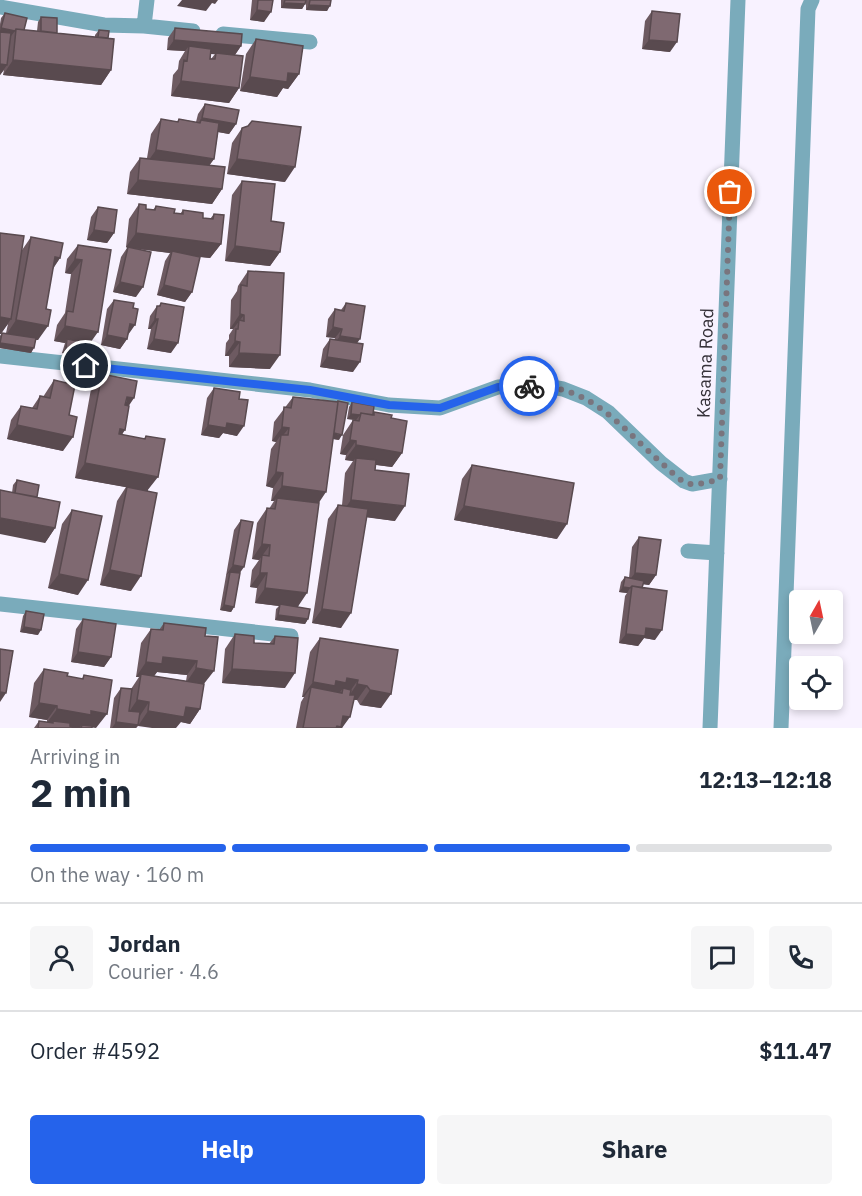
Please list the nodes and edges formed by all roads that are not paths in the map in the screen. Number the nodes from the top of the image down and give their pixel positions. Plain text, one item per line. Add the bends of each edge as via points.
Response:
1 (147, 0) edge
2 (738, 0) edge
3 (812, 0) edge
4 (0, 8) edge
5 (144, 26) junction
6 (310, 42) dead end
7 (0, 356) edge
8 (720, 479) junction
9 (688, 551) dead end
10 (717, 553) junction
11 (0, 604) edge
12 (291, 636) edge
13 (710, 728) edge
14 (781, 728) edge

1 - 5 street
2 - 8 street, Kasama Road
3 - 14 street via 808,9 802,138
4 - 5 street via 104,26
5 - 6 street
7 - 8 street via 310,390 389,405 440,408 498,387 563,389 608,412 684,481 692,484
8 - 10 street, Kasama Road
9 - 10 street
10 - 13 street, Kasama Road
11 - 12 street

